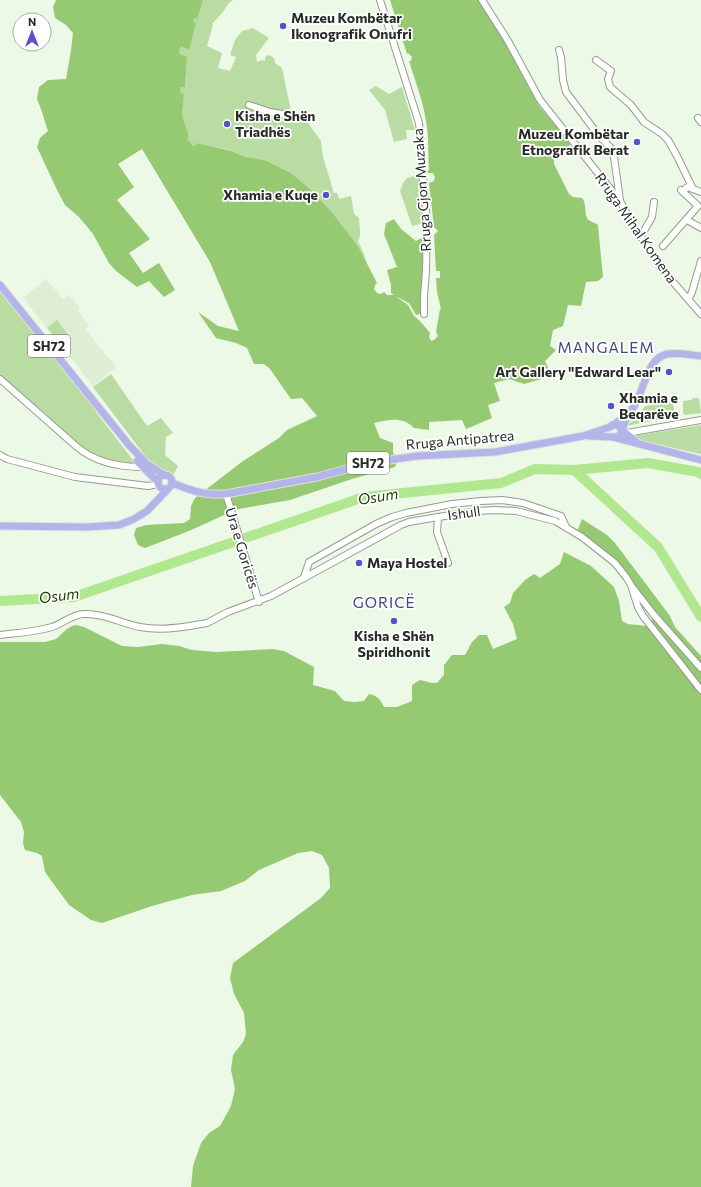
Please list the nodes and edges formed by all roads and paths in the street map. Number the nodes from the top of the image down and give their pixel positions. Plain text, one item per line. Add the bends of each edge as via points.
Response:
1 (380, 0) edge
2 (482, 0) edge
3 (559, 50) dead end
4 (596, 60) dead end
5 (249, 105) dead end
6 (300, 117) dead end
7 (693, 189) junction
8 (701, 192) edge
9 (620, 201) junction
10 (654, 202) dead end
11 (687, 220) junction
12 (701, 228) edge
13 (641, 236) junction
14 (663, 246) dead end
15 (701, 261) edge
16 (0, 285) edge
17 (688, 299) junction
18 (424, 314) dead end
19 (701, 314) edge
20 (701, 356) edge
21 (0, 379) edge
22 (98, 407) junction
23 (628, 414) junction
24 (701, 420) edge
25 (612, 425) junction
26 (625, 432) junction
27 (583, 436) junction
28 (613, 437) junction
29 (0, 455) edge
30 (701, 460) edge
31 (142, 467) junction
32 (164, 475) junction
33 (158, 484) junction
34 (170, 486) junction
35 (226, 494) junction
36 (152, 507) junction
37 (438, 517) junction
38 (0, 526) edge
39 (566, 528) junction
40 (448, 562) dead end
41 (304, 578) junction
42 (630, 585) junction
43 (259, 602) junction
44 (0, 634) edge
45 (701, 668) edge
46 (701, 690) edge

1 - 18 street, Rruga Gjon Muzaka via 419,123 427,222
2 - 9 street, Rruga Mihal Komena via 540,100
3 - 9 street via 566,92 612,150
4 - 7 street via 611,71 608,79 611,88 631,105 644,122 668,140
5 - 6 street via 270,112
7 - 8 street
7 - 11 street via 687,187 682,191 698,205
9 - 13 street, Rruga Mihal Komena
10 - 13 street via 652,217
11 - 12 street
11 - 14 street
13 - 17 street, Rruga Mihal Komena via 660,267
15 - 17 street
16 - 22 main road, Rruga Antipatrea / SH72
17 - 19 street, Rruga Mihal Komena
20 - 23 main road, Rruga Antipatrea / SH72 via 668,354 656,360 651,366 638,400
21 - 31 street via 88,455 124,466
22 - 31 main road, Rruga Antipatrea / SH72 via 103,418
22 - 32 main road, Rruga Antipatrea / SH72 via 142,460
23 - 25 main road, Rruga Antipatrea / SH72
23 - 26 main road, SH72
24 - 26 street
25 - 26 main road via 618,425
25 - 27 main road, Rruga Antipatrea / SH72
25 - 28 main road via 609,433
26 - 28 main road
26 - 30 main road via 639,444
27 - 28 main road, SH72
27 - 35 main road, Rruga Antipatrea / SH72 via 495,452 418,456 380,461 317,477
29 - 33 street via 75,477 148,486
31 - 33 main road, Rruga Antipatrea / SH72
32 - 33 main road via 160,477
32 - 34 main road, Rruga Antipatrea / SH72 via 171,478
33 - 34 main road, Rruga Antipatrea / SH72 via 163,489
33 - 36 main road
34 - 35 main road, Rruga Antipatrea / SH72 via 201,493
34 - 36 main road
35 - 43 street, Ura e Goricës
36 - 38 main road via 134,519 118,525
37 - 39 street, Ishull via 505,510 539,516
37 - 40 street via 437,532
37 - 41 street, Ishull via 401,525
39 - 41 street via 561,516 523,503 502,500 452,504 406,513 376,524 309,562
39 - 42 street, Ishull via 615,563
41 - 43 street, Ishull
42 - 45 street
42 - 46 street, Ishull via 643,616
43 - 44 street, Ishull via 228,612 207,623 192,626 150,629 82,614 46,628

